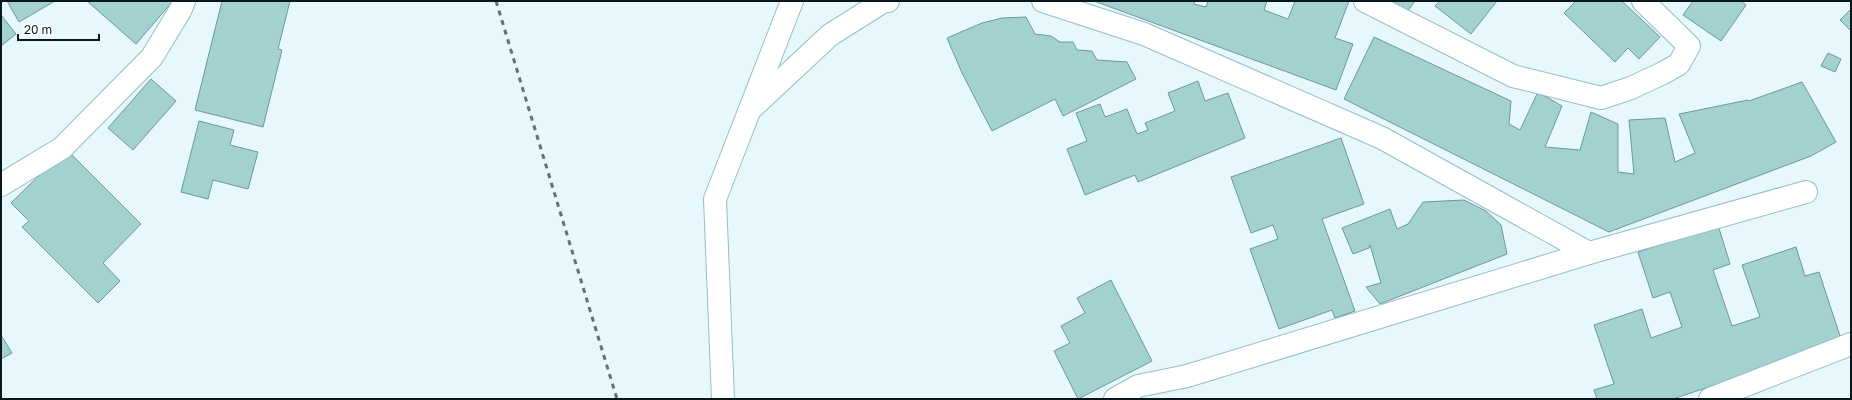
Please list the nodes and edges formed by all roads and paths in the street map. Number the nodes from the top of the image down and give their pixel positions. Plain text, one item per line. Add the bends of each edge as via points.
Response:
1 (184, 1) edge
2 (792, 1) edge
3 (888, 1) edge
4 (1043, 1) edge
5 (1365, 1) edge
6 (1643, 1) edge
7 (750, 109) junction
8 (1, 185) edge
9 (1806, 192) dead end
10 (1589, 253) junction
11 (1851, 344) edge
12 (723, 399) edge
13 (1115, 399) edge
14 (1710, 399) edge

1 - 8 street via 152,57 62,148
2 - 7 street
3 - 7 street via 884,1 830,35
4 - 10 street via 1144,34 1382,138
5 - 6 street via 1513,76 1601,98 1663,74 1679,64 1689,46
7 - 12 street via 715,198
9 - 10 street
10 - 13 street via 1187,376 1138,386
11 - 14 street

